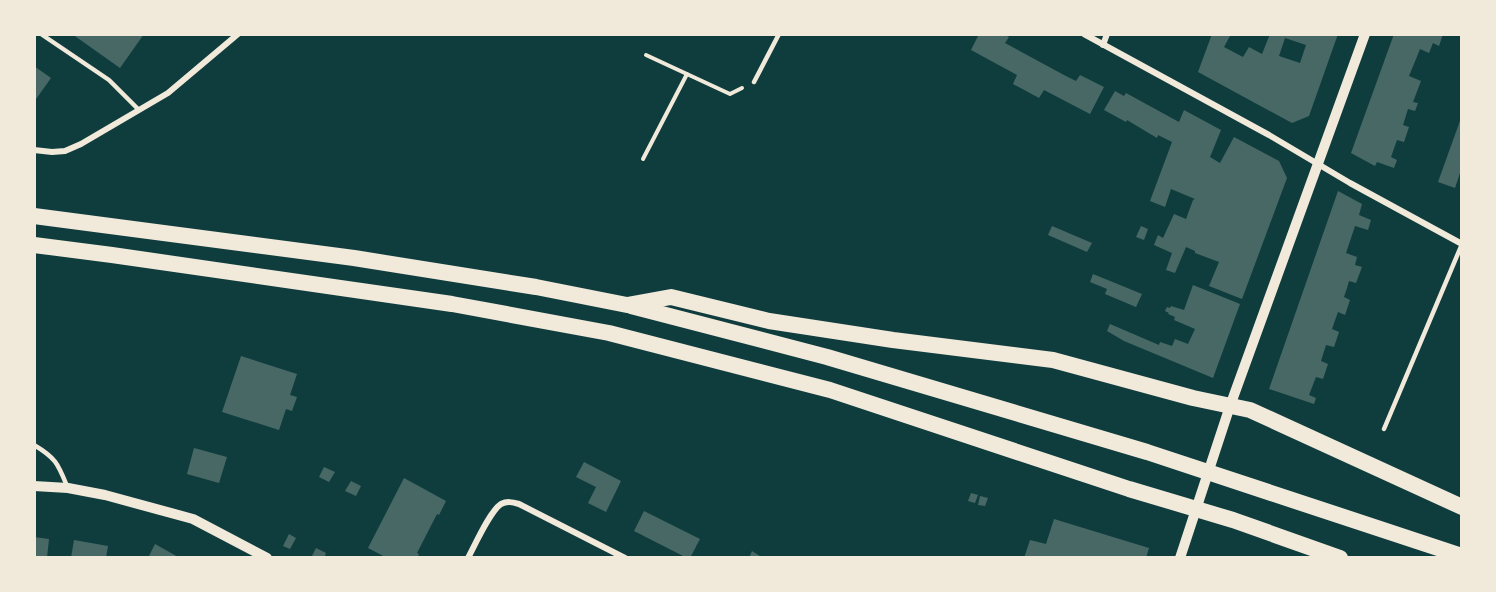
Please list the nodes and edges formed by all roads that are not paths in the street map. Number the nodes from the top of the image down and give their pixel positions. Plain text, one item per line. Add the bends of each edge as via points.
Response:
1 (41, 34) edge
2 (238, 34) edge
3 (779, 34) edge
4 (1084, 34) edge
5 (1107, 34) edge
6 (1365, 34) edge
7 (1103, 45) junction
8 (754, 82) road end
9 (139, 110) junction
10 (34, 150) edge
11 (1318, 164) junction
12 (34, 216) edge
13 (1461, 244) edge
14 (34, 245) edge
15 (627, 305) junction
16 (1230, 406) junction
17 (1384, 429) dead end
18 (34, 445) edge
19 (34, 486) edge
20 (68, 488) junction
21 (1461, 507) edge
22 (1461, 556) edge
23 (1338, 557) edge
24 (267, 558) edge
25 (468, 558) edge
26 (625, 558) edge
27 (1180, 558) edge

1 - 9 lane via 109,80
2 - 9 street via 168,93
3 - 8 lane
4 - 7 street
5 - 7 street
6 - 11 street
7 - 11 street
9 - 10 street via 65,151
11 - 13 street
11 - 16 street
12 - 15 highway via 354,258
13 - 17 lane
14 - 23 highway via 452,304 609,333 830,390
15 - 16 highway via 671,297 769,321 1053,360
15 - 22 highway via 827,357 1147,452
16 - 21 highway via 1250,410
16 - 27 street
18 - 20 lane via 57,463
19 - 20 street
20 - 24 street via 193,519
25 - 26 street via 493,512 511,501

